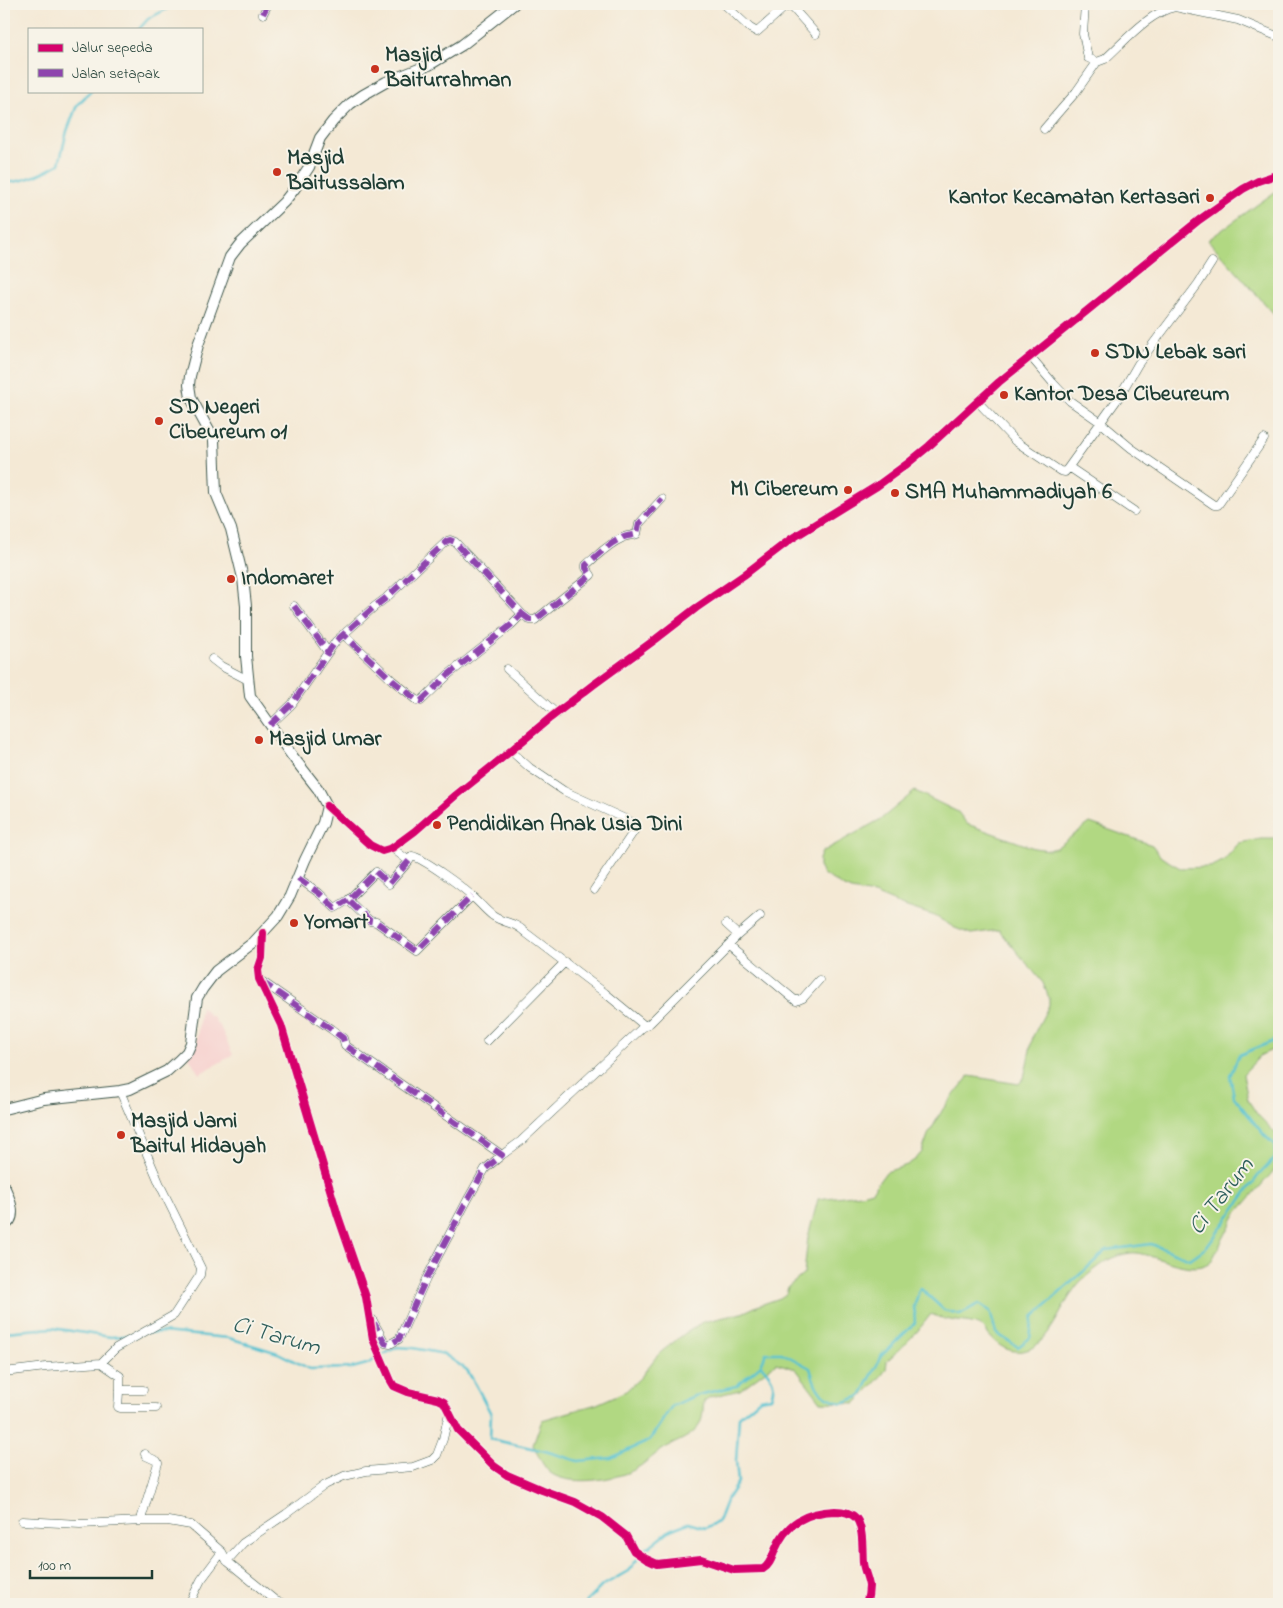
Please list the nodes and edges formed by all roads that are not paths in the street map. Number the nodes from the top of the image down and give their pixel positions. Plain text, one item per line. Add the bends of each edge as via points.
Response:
1 (268, 4) edge
2 (514, 4) edge
3 (724, 4) edge
4 (1085, 4) edge
5 (263, 14) dead end
6 (816, 34) dead end
7 (1279, 37) edge
8 (1097, 62) junction
9 (1044, 129) dead end
10 (1279, 174) edge
11 (1212, 262) dead end
12 (1030, 356) junction
13 (977, 402) junction
14 (1100, 422) junction
15 (1264, 439) dead end
16 (1068, 467) junction
17 (662, 499) dead end
18 (1134, 511) dead end
19 (294, 606) dead end
20 (522, 614) junction
21 (343, 634) junction
22 (328, 652) junction
23 (212, 659) dead end
24 (507, 668) dead end
25 (248, 680) junction
26 (557, 714) junction
27 (270, 725) junction
28 (511, 751) junction
29 (327, 806) junction
30 (392, 848) junction
31 (409, 861) junction
32 (298, 878) junction
33 (594, 890) dead end
34 (472, 896) junction
35 (348, 900) junction
36 (760, 916) dead end
37 (726, 924) dead end
38 (263, 933) junction
39 (738, 935) junction
40 (729, 945) junction
41 (565, 962) junction
42 (259, 979) junction
43 (819, 980) dead end
44 (645, 1026) junction
45 (487, 1042) dead end
46 (120, 1091) junction
47 (4, 1109) edge
48 (502, 1155) junction
49 (4, 1186) edge
50 (4, 1225) edge
51 (369, 1315) junction
52 (101, 1363) junction
53 (4, 1372) edge
54 (120, 1390) junction
55 (143, 1390) dead end
56 (156, 1408) dead end
57 (449, 1413) junction
58 (145, 1454) dead end
59 (22, 1521) dead end
60 (142, 1521) junction
61 (222, 1552) junction
62 (227, 1561) junction
63 (189, 1604) edge
64 (284, 1604) edge
65 (866, 1604) edge

1 - 5 street
2 - 25 main road via 447,55 386,82 340,112 320,138 295,188 240,244 225,268 198,345 189,385 192,398 214,440 216,492 230,529 242,578
3 - 6 street via 757,32 784,8 791,6
4 - 8 street via 1084,43 1088,58
7 - 8 street via 1238,20 1176,7 1154,16 1105,59
8 - 9 street
10 - 12 street via 1243,189 1199,220
11 - 14 street
12 - 13 street
12 - 14 street via 1062,393
13 - 16 street via 1015,441 1060,471 1065,472
13 - 26 street via 907,464 791,539
14 - 15 street via 1131,448 1216,506
14 - 16 street
16 - 18 street
17 - 20 street via 639,524 637,534 622,537 586,566 590,576 535,620
19 - 22 street
20 - 21 street via 421,701 392,680
20 - 21 street via 456,542 450,540
21 - 22 street
22 - 27 street via 292,704
23 - 25 street
24 - 26 street
25 - 27 main road via 250,696
26 - 28 street
27 - 29 main road
28 - 30 street
28 - 33 street via 564,791 635,825
29 - 30 street via 370,845 382,851
29 - 32 main road via 323,823
30 - 31 street
31 - 34 street via 415,857
31 - 35 street via 389,884 376,872
32 - 35 street via 335,908
32 - 38 main road via 278,916
34 - 35 street via 417,951 370,921
34 - 41 street via 494,917 520,926
36 - 39 street
37 - 39 street
38 - 42 street
38 - 46 main road via 208,980 197,998 187,1052 167,1071 139,1086
39 - 40 street
40 - 43 street via 796,1001 803,998
40 - 44 street
41 - 44 street
41 - 45 street
42 - 48 street via 343,1038 345,1045
42 - 51 street via 282,1025
44 - 48 street
46 - 47 main road via 44,1099
46 - 52 street via 161,1187 201,1268 200,1275 174,1315 116,1348
48 - 51 street via 485,1169 468,1199 399,1339 390,1344 385,1342
49 - 50 main road via 12,1214 10,1222
51 - 57 street via 373,1339 394,1386 438,1399 444,1402
52 - 53 street
52 - 54 street via 119,1374
54 - 55 street
54 - 56 street via 118,1407
57 - 62 street via 437,1455 432,1460 412,1467 344,1476 325,1485 242,1543
57 - 65 street via 458,1430 494,1466 602,1517 626,1536 634,1551 657,1564 701,1559 732,1569 765,1568 791,1525 811,1515 845,1512 855,1517 860,1527 863,1563 869,1585
58 - 60 street via 158,1463
59 - 60 street via 80,1524
60 - 61 street via 191,1525
61 - 62 street
61 - 63 street via 201,1580
62 - 64 street

